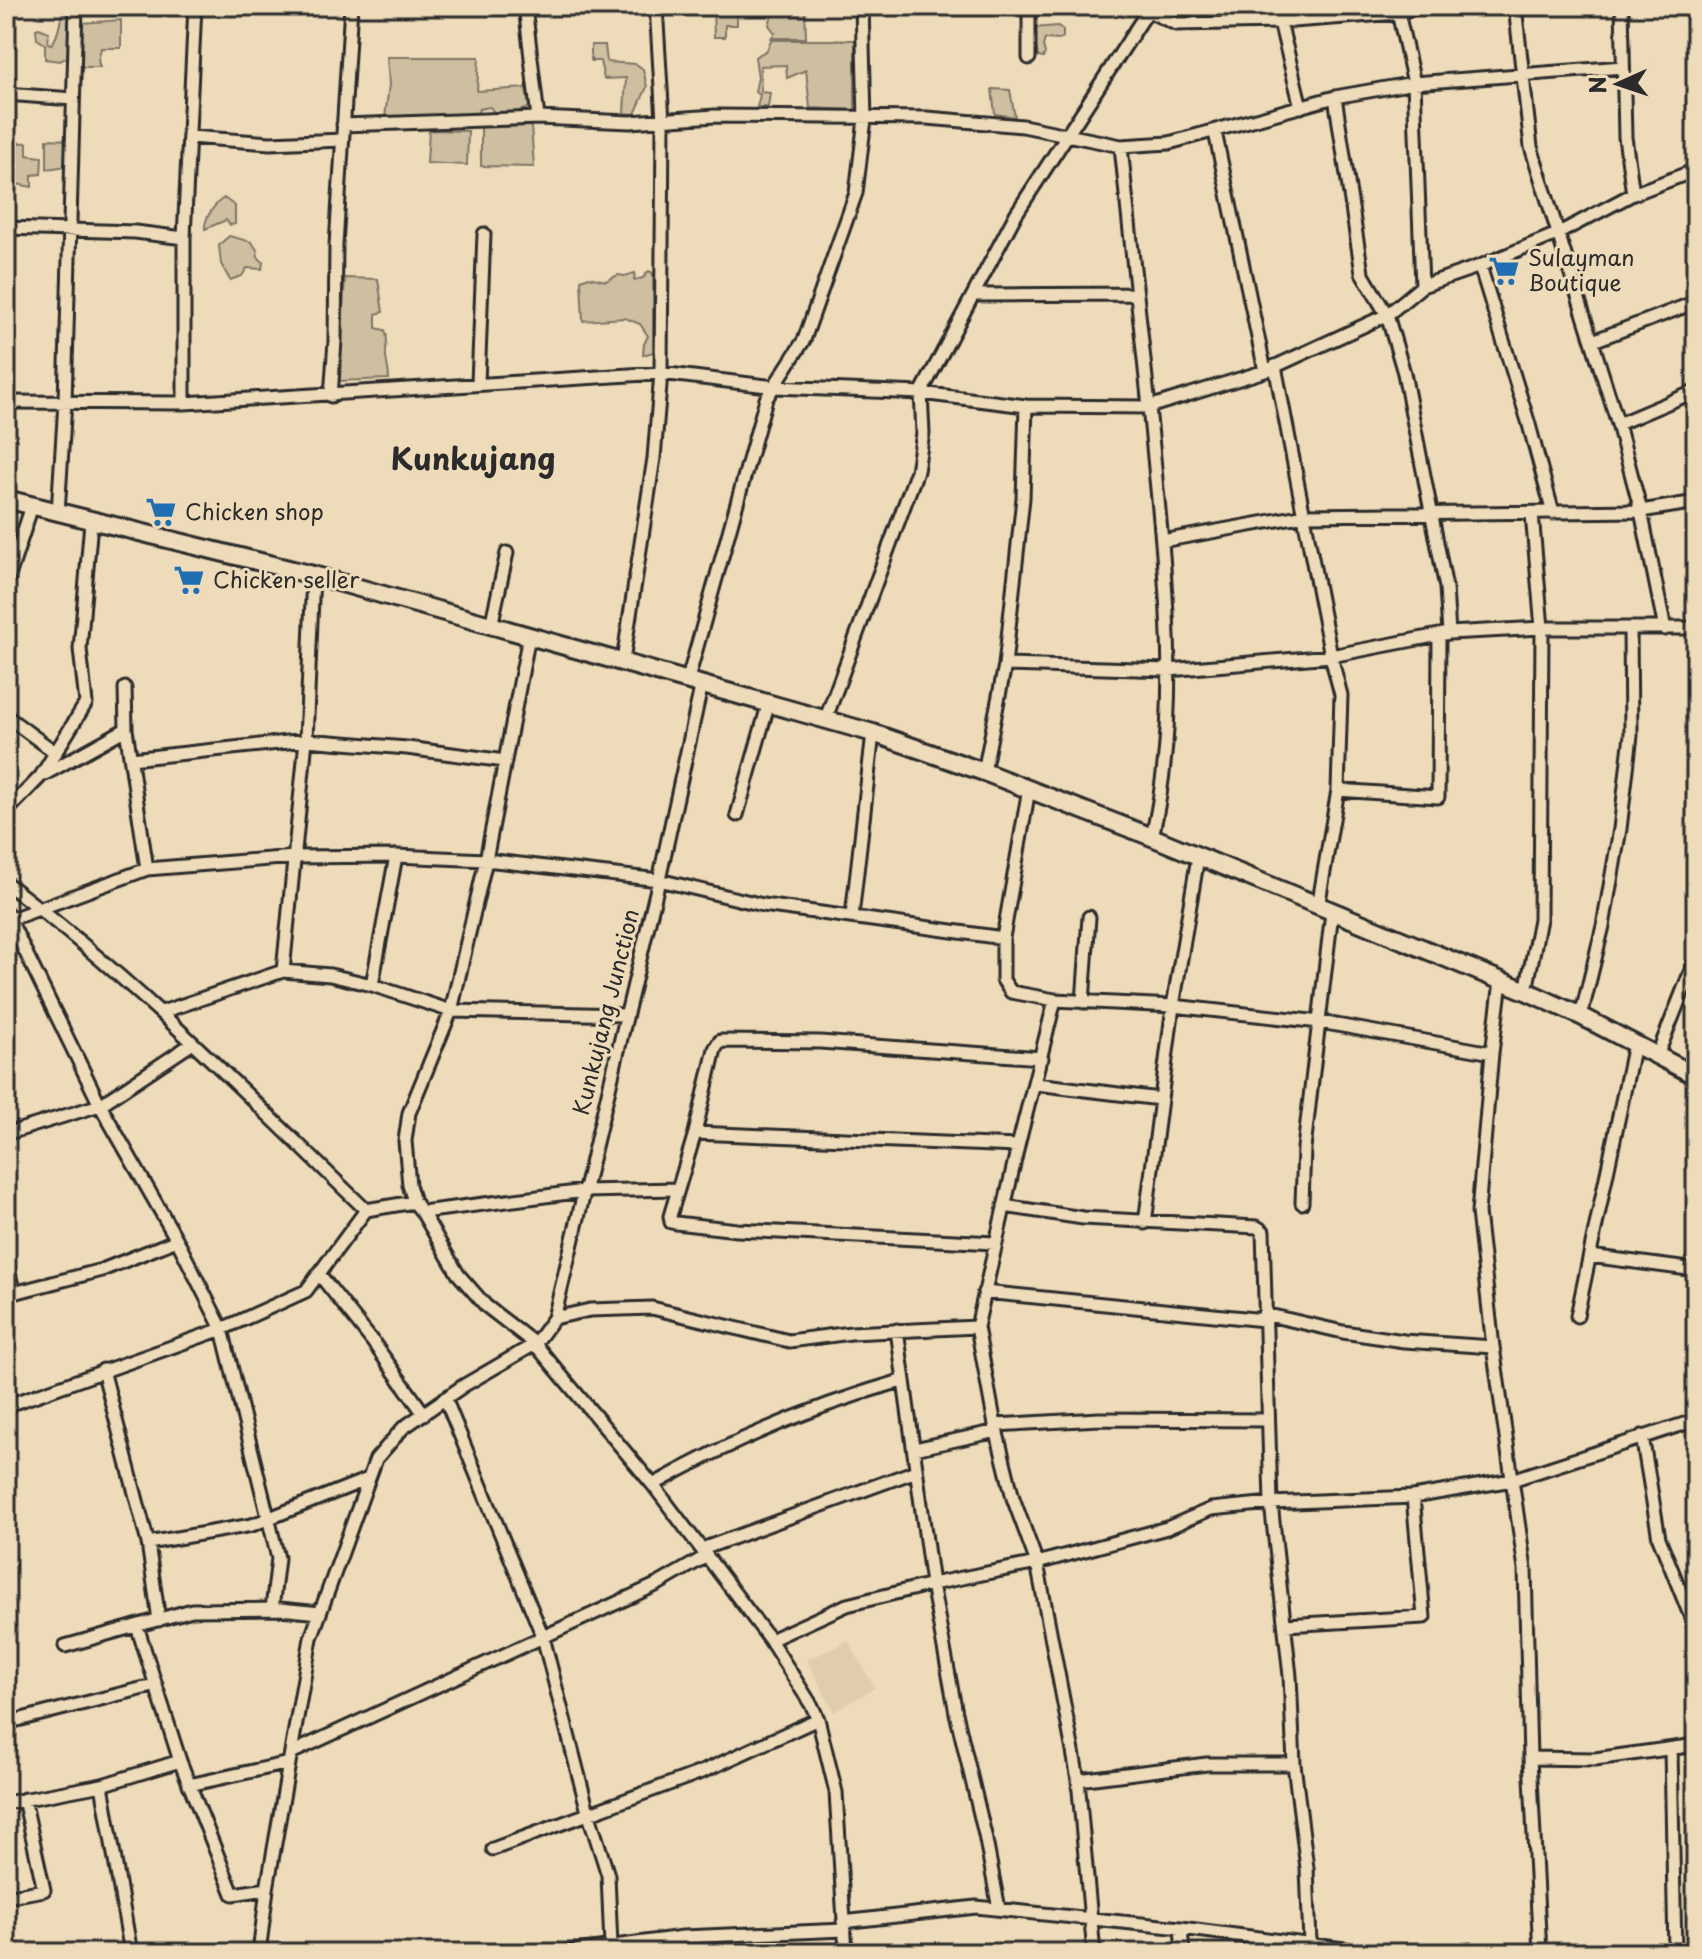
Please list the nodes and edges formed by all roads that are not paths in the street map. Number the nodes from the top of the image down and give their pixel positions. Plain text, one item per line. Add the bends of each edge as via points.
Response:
1 (76, 6) edge
2 (195, 6) edge
3 (351, 6) edge
4 (525, 6) edge
5 (656, 6) edge
6 (862, 6) edge
7 (1029, 6) edge
8 (1280, 6) edge
9 (1423, 6) edge
10 (1515, 6) edge
11 (1622, 6) edge
12 (1145, 7) edge
13 (1397, 10) edge
14 (1280, 22) junction
15 (1029, 58) dead end
16 (1623, 67) junction
17 (1522, 73) junction
18 (1414, 83) junction
19 (6, 94) edge
20 (1335, 97) junction
21 (73, 99) junction
22 (1301, 107) junction
23 (538, 118) junction
24 (865, 119) junction
25 (663, 121) junction
26 (343, 125) junction
27 (1215, 132) junction
28 (1065, 135) junction
29 (190, 137) junction
30 (342, 140) junction
31 (1121, 146) junction
32 (1696, 170) edge
33 (1633, 194) junction
34 (6, 228) edge
35 (69, 231) junction
36 (484, 234) dead end
37 (1557, 234) junction
38 (184, 238) junction
39 (1480, 266) junction
40 (1422, 286) junction
41 (1136, 294) junction
42 (975, 295) junction
43 (1696, 302) edge
44 (1387, 315) junction
45 (1593, 341) junction
46 (1270, 368) junction
47 (661, 373) junction
48 (478, 383) junction
49 (775, 387) junction
50 (1696, 391) edge
51 (921, 393) junction
52 (331, 396) junction
53 (6, 402) edge
54 (65, 402) junction
55 (184, 403) junction
56 (1026, 406) junction
57 (1149, 407) junction
58 (1618, 424) junction
59 (6, 499) edge
60 (1696, 502) edge
61 (32, 506) junction
62 (1641, 511) junction
63 (58, 513) junction
64 (1432, 513) junction
65 (1553, 513) junction
66 (1532, 514) junction
67 (1305, 515) junction
68 (91, 522) junction
69 (1162, 541) junction
70 (507, 553) dead end
71 (313, 575) junction
72 (6, 585) edge
73 (491, 626) junction
74 (1542, 628) junction
75 (1630, 628) junction
76 (1696, 628) edge
77 (1665, 629) junction
78 (1444, 634) junction
79 (529, 636) junction
80 (1331, 656) junction
81 (623, 661) junction
82 (1005, 665) junction
83 (1169, 670) junction
84 (695, 681) junction
85 (125, 688) dead end
86 (769, 702) junction
87 (6, 716) edge
88 (826, 718) junction
89 (126, 729) junction
90 (873, 733) junction
91 (306, 740) junction
92 (56, 753) junction
93 (131, 759) junction
94 (505, 761) junction
95 (984, 772) junction
96 (1696, 773) edge
97 (41, 776) junction
98 (1029, 789) junction
99 (1338, 790) junction
100 (1696, 803) edge
101 (6, 812) edge
102 (737, 815) dead end
103 (1152, 837) junction
104 (396, 856) junction
105 (294, 857) junction
106 (1198, 857) junction
107 (486, 860) junction
108 (147, 869) junction
109 (659, 880) junction
110 (6, 883) edge
111 (41, 910) junction
112 (1325, 910) junction
113 (852, 916) junction
114 (1089, 917) dead end
115 (7, 918) edge
116 (1003, 938) junction
117 (1696, 958) edge
118 (283, 971) junction
119 (1501, 981) junction
120 (372, 985) junction
121 (1526, 991) junction
122 (1055, 1000) junction
123 (1083, 1002) junction
124 (1173, 1006) junction
125 (451, 1011) junction
126 (162, 1012) junction
127 (625, 1015) junction
128 (1581, 1016) junction
129 (1320, 1022) junction
130 (193, 1043) junction
131 (1634, 1044) junction
132 (1492, 1053) junction
133 (1657, 1056) junction
134 (1042, 1058) junction
135 (1696, 1076) edge
136 (1036, 1084) junction
137 (1160, 1099) junction
138 (100, 1105) junction
139 (695, 1133) junction
140 (6, 1134) edge
141 (1018, 1146) junction
142 (678, 1189) junction
143 (584, 1191) junction
144 (1302, 1203) dead end
145 (1004, 1206) junction
146 (418, 1207) junction
147 (366, 1210) junction
148 (1145, 1223) junction
149 (177, 1240) junction
150 (995, 1243) junction
151 (1590, 1256) junction
152 (6, 1262) edge
153 (1696, 1270) edge
154 (319, 1274) junction
155 (984, 1292) junction
156 (10, 1294) edge
157 (1577, 1316) dead end
158 (1264, 1317) junction
159 (554, 1318) junction
160 (977, 1327) junction
161 (222, 1329) junction
162 (897, 1330) junction
163 (535, 1344) junction
164 (1493, 1347) junction
165 (103, 1370) junction
166 (904, 1380) junction
167 (445, 1398) junction
168 (6, 1406) edge
169 (424, 1414) junction
170 (1267, 1420) junction
171 (1696, 1420) edge
172 (996, 1428) junction
173 (1642, 1436) junction
174 (914, 1449) junction
175 (916, 1471) junction
176 (368, 1479) junction
177 (1512, 1480) junction
178 (653, 1485) junction
179 (1413, 1497) junction
180 (1271, 1503) junction
181 (266, 1519) junction
182 (148, 1543) junction
183 (704, 1553) junction
184 (1037, 1563) junction
185 (932, 1584) junction
186 (272, 1609) junction
187 (320, 1613) junction
188 (159, 1620) junction
189 (1285, 1625) junction
190 (137, 1626) junction
191 (1696, 1630) edge
192 (543, 1637) junction
193 (770, 1640) junction
194 (65, 1646) dead end
195 (156, 1685) junction
196 (818, 1719) junction
197 (6, 1723) edge
198 (1696, 1745) edge
199 (1671, 1749) junction
200 (290, 1758) junction
201 (1530, 1758) junction
202 (180, 1761) junction
203 (1294, 1764) junction
204 (1078, 1780) junction
205 (102, 1785) junction
206 (189, 1785) junction
207 (24, 1799) junction
208 (6, 1803) edge
209 (588, 1812) junction
210 (493, 1849) dead end
211 (267, 1889) junction
212 (6, 1897) edge
213 (999, 1909) junction
214 (1091, 1921) junction
215 (843, 1926) junction
216 (1181, 1928) junction
217 (1284, 1940) junction
218 (1310, 1943) junction
219 (609, 1949) edge
220 (131, 1953) edge
221 (259, 1953) edge
222 (561, 1953) edge
223 (846, 1953) edge
224 (1094, 1953) edge
225 (1183, 1953) edge
226 (1284, 1953) edge
227 (1376, 1953) edge
228 (1540, 1953) edge
229 (1675, 1953) edge

1 - 21 street
2 - 29 street
3 - 26 street
4 - 23 street
5 - 25 street
6 - 24 street, Kunkujang Junction
7 - 15 street
8 - 14 street
9 - 13 street
10 - 17 street
11 - 16 street
12 - 14 street via 1176,24
12 - 28 street
13 - 14 street
13 - 18 street
14 - 22 street
16 - 17 street
16 - 33 street
17 - 18 street
17 - 37 street via 1531,147
18 - 20 street
18 - 40 street
19 - 21 street
20 - 22 street
20 - 44 street via 1362,273
21 - 35 street
22 - 27 street
23 - 25 street
23 - 26 street
24 - 25 street via 715,116
24 - 28 street via 941,119
24 - 49 street, Kunkujang Junction via 856,193 804,340
25 - 47 street
26 - 30 street
27 - 31 street via 1169,143
27 - 46 street
28 - 31 street
28 - 42 street
29 - 30 street via 270,143
29 - 38 street
30 - 52 street
31 - 41 street
32 - 33 street
33 - 37 street
34 - 35 street
35 - 38 street
35 - 54 street
36 - 48 street
37 - 39 street
37 - 45 street
38 - 55 street
39 - 40 street
39 - 65 street
40 - 44 street
41 - 42 street
41 - 57 street
42 - 51 street
43 - 45 street
44 - 46 street
44 - 64 street
45 - 58 street
46 - 57 street
46 - 67 street
47 - 48 street
47 - 49 street
47 - 81 street via 654,458
48 - 52 street
49 - 51 street
49 - 84 street, Kunkujang Junction via 766,399
50 - 58 street
51 - 56 street
51 - 88 street via 923,433 917,471
52 - 55 street
53 - 54 street
54 - 55 street
54 - 63 street
56 - 57 street
56 - 82 street via 1023,498
57 - 69 street
58 - 62 street
59 - 61 street
60 - 62 street
61 - 63 street
61 - 72 street
62 - 65 street
62 - 77 street
63 - 68 street
64 - 66 street
64 - 67 street
64 - 78 street via 1446,588
65 - 66 street
66 - 74 street
67 - 69 street
67 - 80 street
68 - 71 street
68 - 92 street via 80,649 86,703
69 - 83 street
70 - 73 street
71 - 73 street
71 - 91 street
73 - 79 street
74 - 75 street
74 - 78 street
74 - 121 street via 1540,919
75 - 77 street
75 - 128 street via 1631,735 1620,829
76 - 77 street
78 - 80 street
78 - 99 street via 1438,797
79 - 81 street
79 - 94 street
80 - 83 street
80 - 99 street via 1341,695
81 - 84 street
82 - 83 street
82 - 95 street
83 - 103 street via 1166,741
84 - 86 street
84 - 109 street, Kunkujang Junction
85 - 89 street
86 - 88 street
86 - 102 street
87 - 92 street
88 - 90 street
89 - 93 street
89 - 97 street
90 - 95 street
90 - 113 street
91 - 93 street
91 - 94 street
91 - 105 street
92 - 97 street
93 - 108 street
94 - 107 street
95 - 98 street
96 - 100 street
97 - 101 street
98 - 103 street
98 - 116 street
99 - 112 street
103 - 106 street
104 - 105 street
104 - 107 street
104 - 120 street
105 - 108 street
105 - 118 street
106 - 112 street
106 - 124 street
107 - 109 street
107 - 125 street
108 - 111 street
109 - 113 street via 763,905
109 - 127 street, Kunkujang Junction
110 - 111 street
111 - 115 street
111 - 126 street
112 - 119 street
112 - 129 street
113 - 116 street
114 - 123 street
115 - 138 street
116 - 122 street via 1003,980 1011,992
117 - 133 street
118 - 120 street
118 - 126 street
119 - 121 street
119 - 132 street
120 - 125 street
121 - 128 street
122 - 123 street
122 - 134 street
123 - 124 street
124 - 129 street
124 - 137 street
125 - 127 street
125 - 146 street via 409,1113 409,1185
126 - 130 street
127 - 143 street, Kunkujang Junction
128 - 131 street
129 - 132 street
129 - 144 street
130 - 138 street
130 - 147 street
131 - 133 street
131 - 151 street
132 - 164 street via 1478,1212
133 - 135 street
134 - 136 street
134 - 139 street via 820,1042 720,1041
136 - 137 street
136 - 141 street
137 - 148 street
138 - 140 street
138 - 149 street
139 - 141 street
139 - 142 street
141 - 145 street
142 - 143 street
142 - 150 street via 670,1216 676,1223
143 - 146 street
143 - 159 street, Kunkujang Junction
145 - 148 street
145 - 150 street
146 - 147 street
146 - 163 street via 458,1274 486,1306
147 - 154 street
148 - 158 street via 1263,1231
149 - 156 street via 102,1270
149 - 161 street
150 - 155 street
151 - 153 street
151 - 157 street
152 - 156 street
154 - 161 street via 306,1291
154 - 169 street
155 - 158 street
155 - 160 street
158 - 164 street via 1404,1341
158 - 170 street
159 - 162 street via 590,1310 652,1308 789,1341
159 - 163 street, Kunkujang Junction
160 - 162 street
160 - 172 street
161 - 165 street
161 - 181 street
162 - 166 street
163 - 167 street
163 - 178 street
164 - 177 street
165 - 168 street
165 - 182 street
166 - 174 street
166 - 178 street via 752,1434
167 - 169 street
167 - 192 street
169 - 176 street via 403,1428 376,1459
170 - 172 street via 1099,1419
170 - 180 street
171 - 173 street
172 - 174 street
172 - 184 street via 1013,1498
173 - 177 street
173 - 191 street via 1659,1538
174 - 175 street
175 - 183 street
175 - 185 street
176 - 181 street
176 - 187 street
177 - 179 street
177 - 201 street via 1525,1569
178 - 183 street
179 - 180 street
179 - 189 street via 1424,1617
180 - 184 street via 1211,1509 1167,1528
180 - 189 street
181 - 182 street
181 - 186 street via 278,1558
182 - 188 street
183 - 192 street via 658,1584
183 - 193 street
184 - 185 street
184 - 204 street
185 - 193 street via 847,1605
185 - 213 street
186 - 187 street
186 - 188 street via 192,1610
187 - 200 street
188 - 190 street
189 - 203 street
190 - 194 street
190 - 195 street
192 - 200 street
192 - 209 street
193 - 196 street
195 - 197 street
195 - 202 street
196 - 209 street via 704,1771
196 - 215 street via 836,1792
198 - 199 street
199 - 201 street via 1595,1759
199 - 229 street
200 - 206 street
200 - 211 street
201 - 228 street
202 - 205 street
202 - 206 street
203 - 204 street via 1207,1764
203 - 218 street
204 - 214 street
205 - 207 street
205 - 220 street
206 - 211 street via 233,1894
207 - 208 street
207 - 212 street via 44,1890
209 - 210 street
209 - 219 street via 608,1875
211 - 221 street
213 - 214 street
213 - 215 street via 976,1907
214 - 216 street
214 - 224 street
215 - 219 street via 683,1937
215 - 223 street
216 - 217 street
216 - 225 street
217 - 218 street
217 - 226 street
218 - 227 street
219 - 222 street

